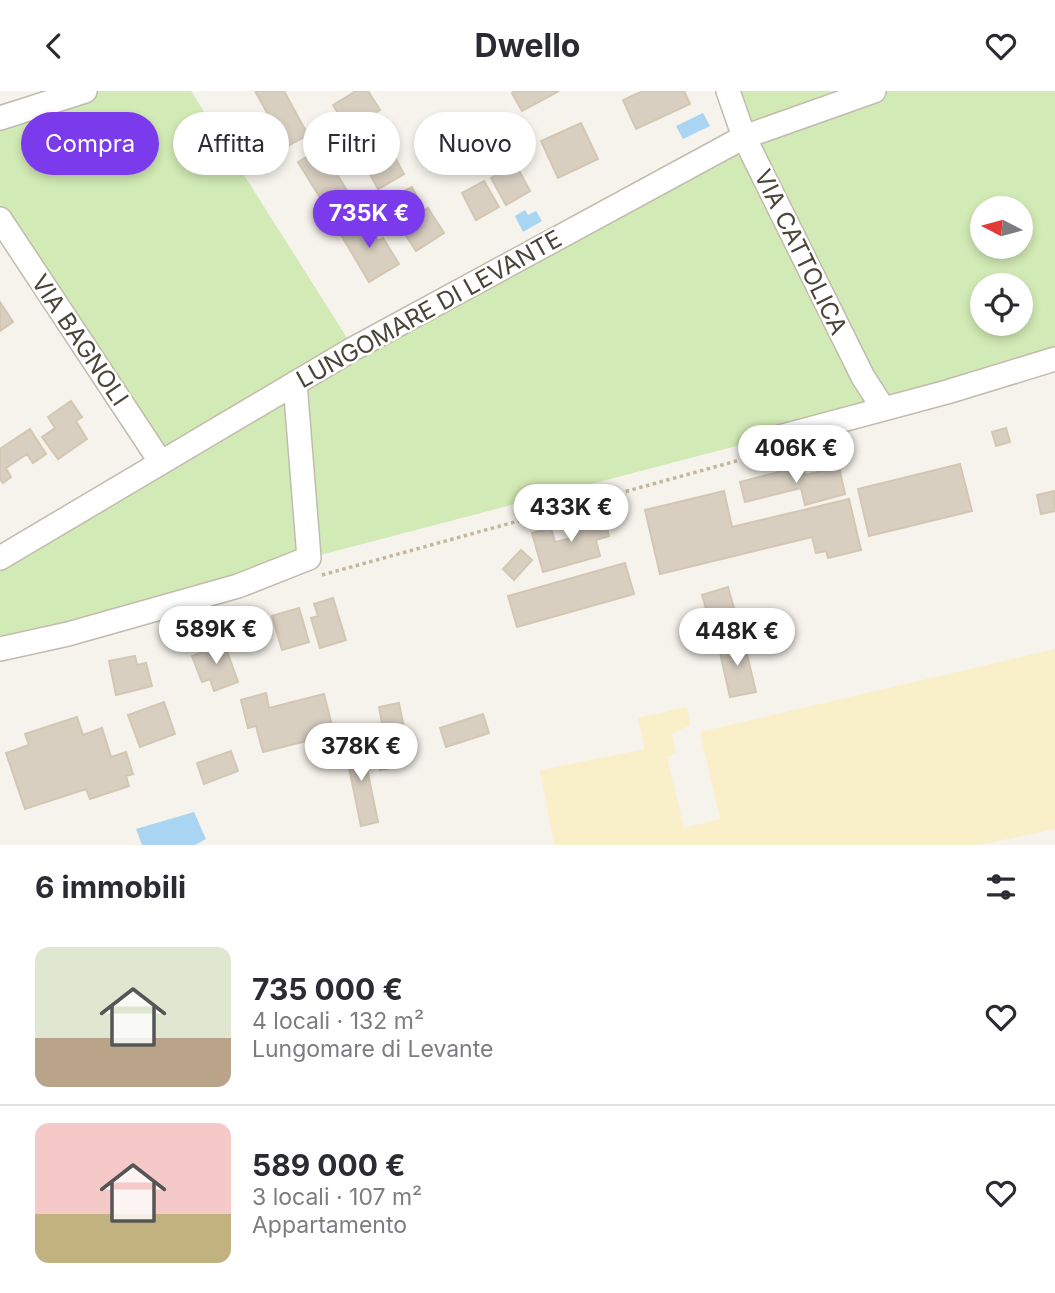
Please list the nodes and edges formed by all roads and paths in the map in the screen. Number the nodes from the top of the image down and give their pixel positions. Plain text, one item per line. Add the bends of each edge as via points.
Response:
1 (85, 91) edge
2 (728, 91) edge
3 (874, 91) edge
4 (0, 118) edge
5 (744, 137) junction
6 (0, 219) edge
7 (1055, 359) edge
8 (295, 383) junction
9 (883, 408) junction
10 (750, 451) joint
11 (160, 461) junction
12 (0, 558) edge
13 (312, 567) junction
14 (0, 650) edge

1 - 4 street
2 - 5 street, VIA CATTOLICA
3 - 5 street, LUNGOMARE DI LEVANTE
5 - 8 street, LUNGOMARE DI LEVANTE
5 - 9 street, VIA CATTOLICA via 863,377
6 - 11 street, VIA BAGNOLI
7 - 9 street
8 - 11 street, LUNGOMARE DI LEVANTE
8 - 13 street
9 - 10 street
10 - 13 path
11 - 12 street, LUNGOMARE DI LEVANTE
13 - 14 street

